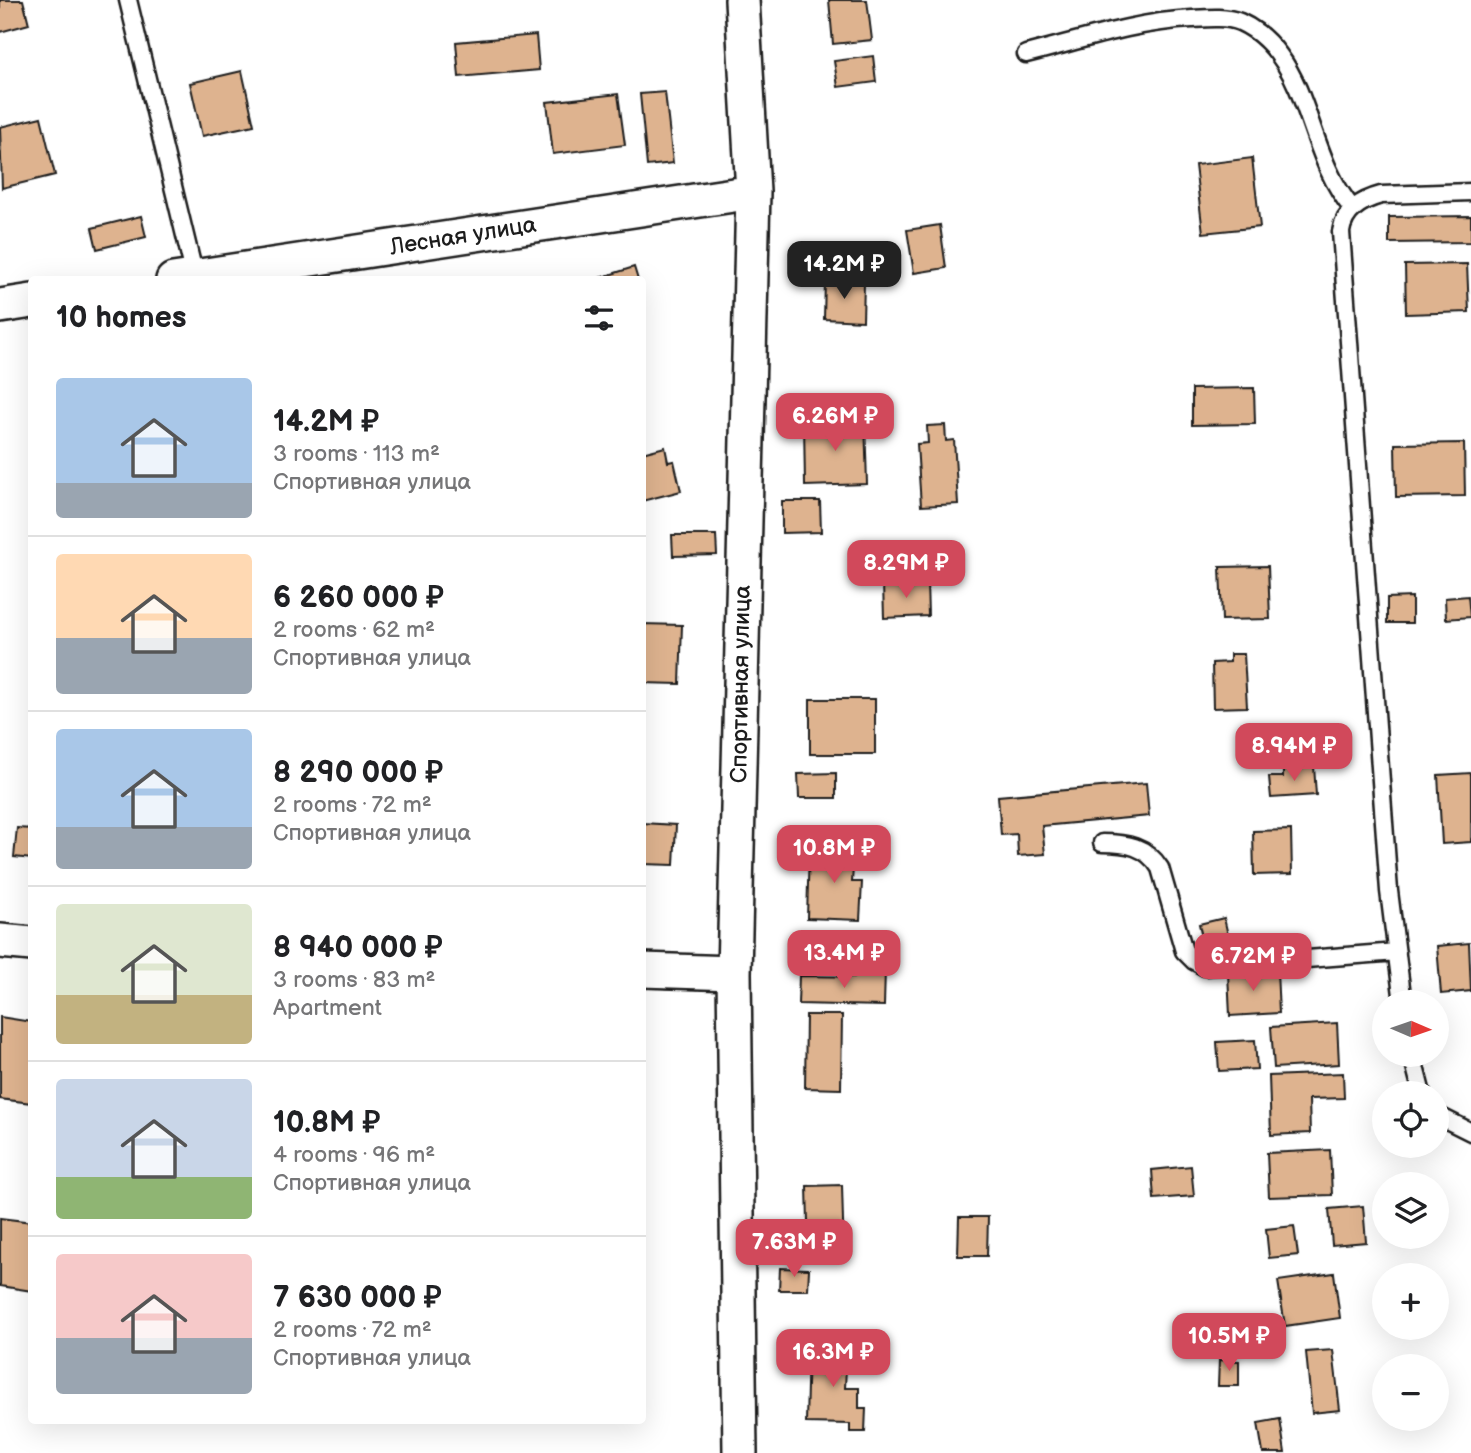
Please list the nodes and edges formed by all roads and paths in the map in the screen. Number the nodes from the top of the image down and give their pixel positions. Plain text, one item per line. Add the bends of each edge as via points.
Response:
1 (128, 0) edge
2 (741, 0) edge
3 (1026, 54) dead end
4 (753, 192) junction
5 (1471, 192) edge
6 (1353, 209) junction
7 (184, 276) edge
8 (197, 276) edge
9 (28, 302) edge
10 (0, 306) edge
11 (1102, 843) dead end
12 (0, 941) edge
13 (28, 944) edge
14 (1397, 952) junction
15 (646, 970) edge
16 (734, 973) junction
17 (1401, 990) edge
18 (1449, 1121) edge
19 (1471, 1132) edge
20 (740, 1453) edge

1 - 7 lane
2 - 4 street, Спортивная улица
3 - 6 lane via 1162,20 1239,22 1266,40 1285,62 1337,189
4 - 8 street, Лесная улица
4 - 16 street, Спортивная улица
5 - 6 lane via 1381,195
6 - 14 lane via 1342,225 1341,257
9 - 10 street
11 - 14 lane via 1133,845 1153,858 1184,951 1205,967
12 - 13 street
14 - 17 lane
15 - 16 street
16 - 20 street, Спортивная улица
18 - 19 lane

